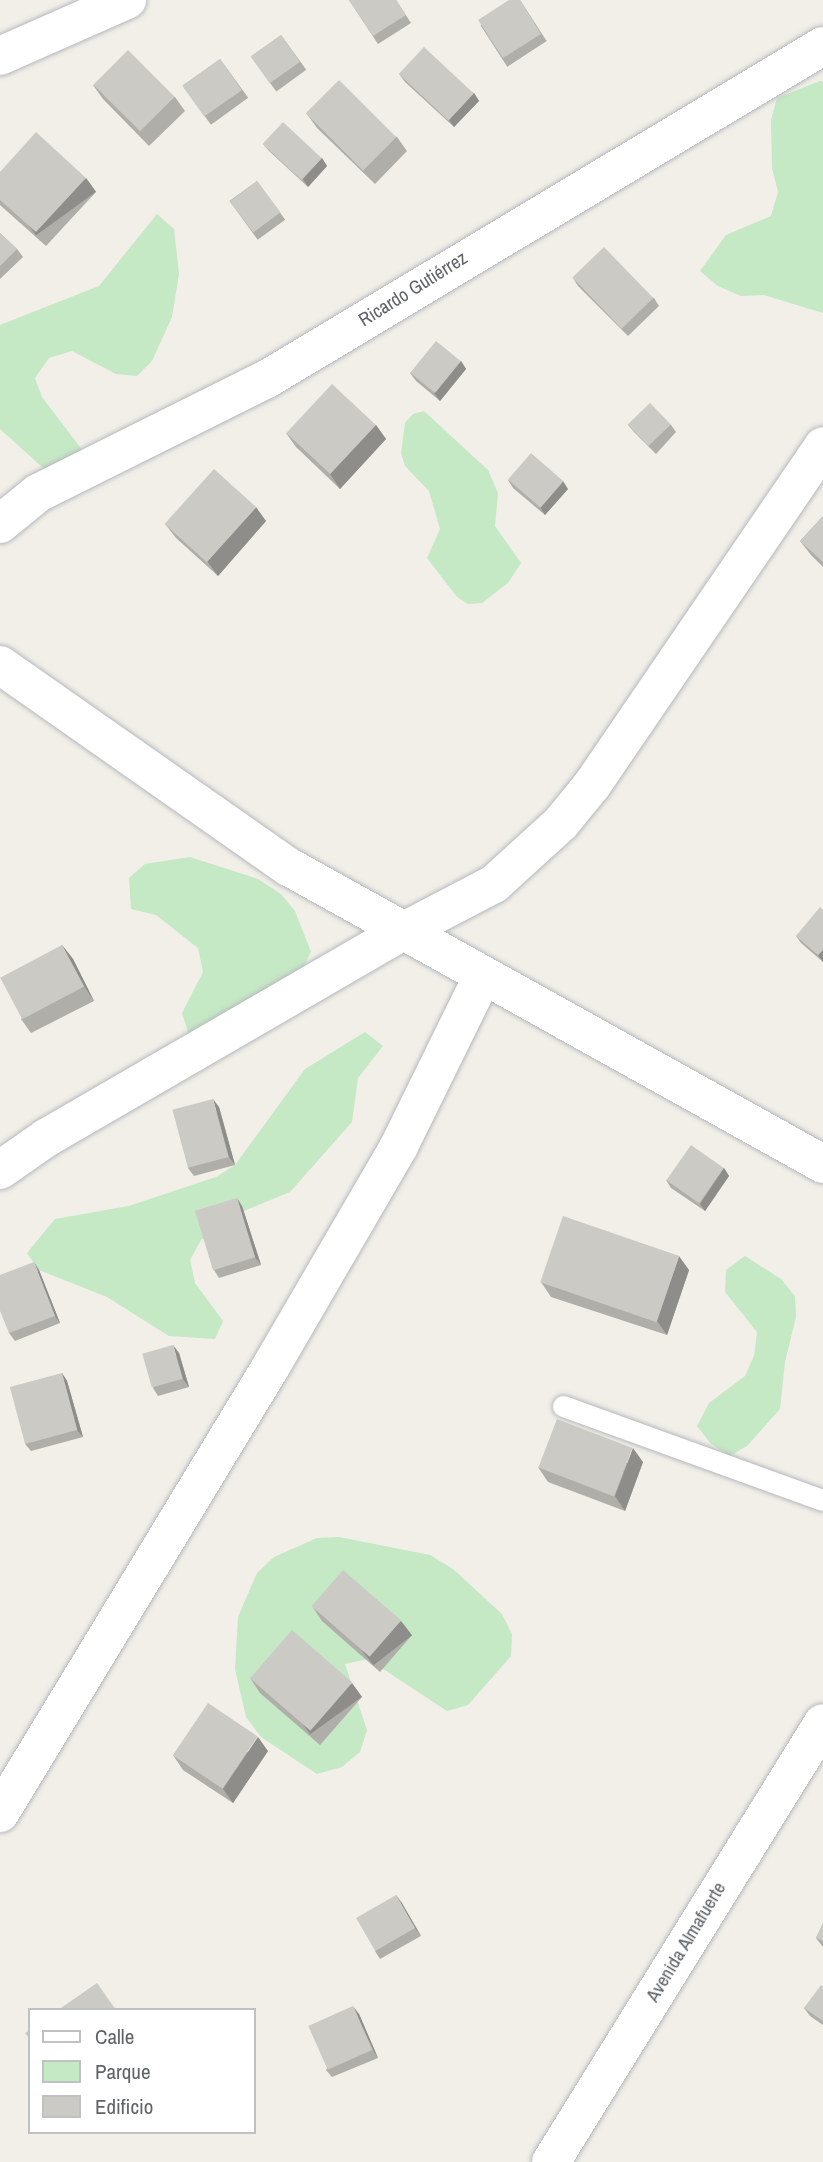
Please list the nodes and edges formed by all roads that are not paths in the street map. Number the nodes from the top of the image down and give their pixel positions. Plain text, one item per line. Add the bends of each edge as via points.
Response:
1 (127, 0) edge
2 (823, 46) edge
3 (0, 55) edge
4 (823, 446) edge
5 (0, 524) edge
6 (0, 665) edge
7 (402, 932) junction
8 (482, 977) junction
9 (823, 1164) edge
10 (0, 1170) edge
11 (563, 1406) dead end
12 (823, 1500) edge
13 (823, 1723) edge
14 (0, 1813) edge
15 (551, 2162) edge

1 - 3 street
2 - 5 street, Ricardo Gutiérrez via 267,379 38,493
4 - 7 street via 592,785 561,823 494,884
6 - 7 street via 289,867
7 - 8 street
7 - 10 street via 46,1138
8 - 9 street
8 - 14 street via 392,1157 270,1368
11 - 12 lane
13 - 15 street, Avenida Almafuerte

